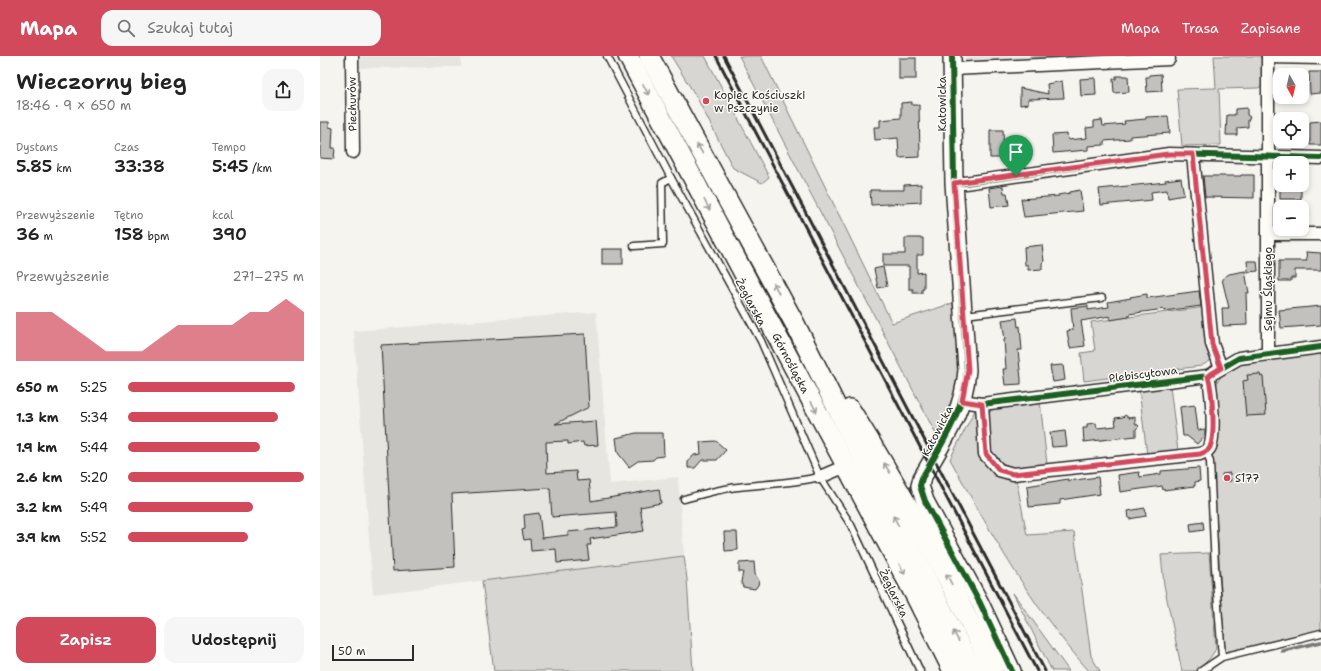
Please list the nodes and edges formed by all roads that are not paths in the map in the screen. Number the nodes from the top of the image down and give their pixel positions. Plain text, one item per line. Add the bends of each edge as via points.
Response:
1 (352, 56) edge
2 (607, 56) edge
3 (628, 56) edge
4 (649, 56) edge
5 (1268, 56) edge
6 (1321, 58) edge
7 (1170, 59) dead end
8 (952, 63) edge
9 (353, 152) dead end
10 (1193, 154) junction
11 (1267, 157) junction
12 (1321, 158) edge
13 (671, 178) junction
14 (954, 183) junction
15 (1268, 234) junction
16 (1321, 234) edge
17 (634, 246) dead end
18 (1102, 298) dead end
19 (964, 315) junction
20 (794, 322) junction
21 (1321, 347) edge
22 (1268, 353) junction
23 (1221, 368) junction
24 (1208, 376) junction
25 (962, 401) junction
26 (982, 404) junction
27 (1206, 452) junction
28 (846, 466) junction
29 (820, 477) junction
30 (684, 499) dead end
31 (1321, 632) edge
32 (1222, 657) junction
33 (920, 671) edge
34 (953, 671) edge
35 (973, 671) edge
36 (993, 671) edge
37 (1012, 671) edge
38 (1201, 671) edge

1 - 9 street, Piechurów
2 - 13 lane, Żeglarska
3 -> 28 main road, Górnośląska
20 -> 4 main road, Górnośląska
5 - 6 street
5 - 11 street, Sejmu Śląskiego
7 - 8 street
8 - 14 street, Katowicka
10 - 11 street
10 - 14 street via 1168,154
10 - 23 street via 1212,344
11 - 12 street
11 - 15 street, Sejmu Śląskiego
13 - 17 lane via 662,183 663,244
13 - 29 lane, Żeglarska via 760,341
14 - 19 street, Katowicka
15 - 16 street
15 - 22 street, Sejmu Śląskiego
18 - 19 lane
19 - 25 street, Katowicka via 968,370
35 -> 20 main road, Górnośląska
36 -> 20 main road via 960,599 921,526
21 - 22 street, Plebiscytowa
22 - 23 street, Plebiscytowa via 1239,358
23 - 24 street, Plebiscytowa
24 - 26 street, Plebiscytowa
24 - 27 street via 1212,389 1212,435 1210,447
25 - 26 street, Plebiscytowa
25 - 37 street, Katowicka via 949,432 922,478 921,491 924,502 980,603
26 - 27 street via 986,454 999,470 1013,474
27 - 32 lane via 1210,462
28 - 29 street
28 -> 34 main road, Górnośląska
29 - 30 lane via 798,482 737,487
29 - 33 lane, Żeglarska via 851,525
31 - 32 lane
32 - 38 lane

